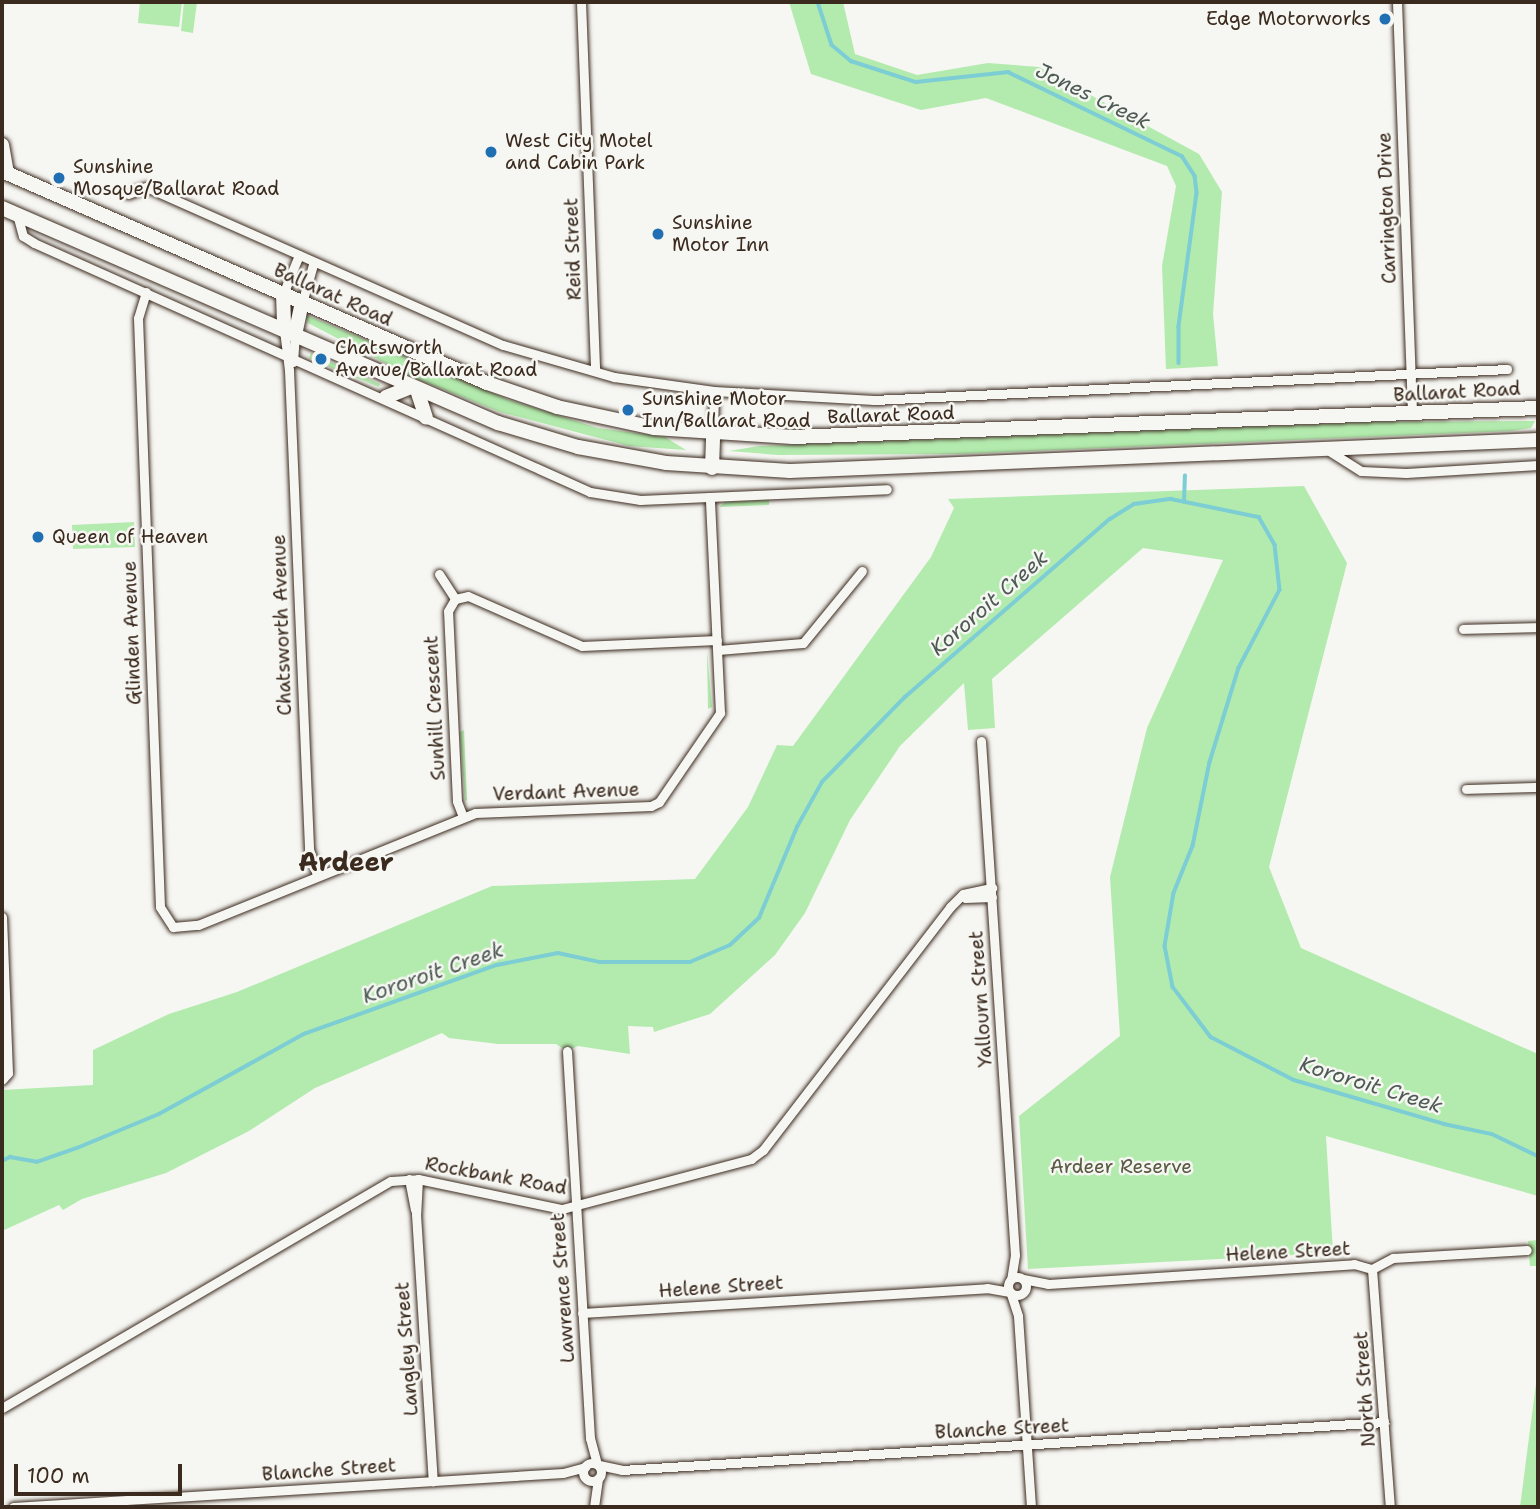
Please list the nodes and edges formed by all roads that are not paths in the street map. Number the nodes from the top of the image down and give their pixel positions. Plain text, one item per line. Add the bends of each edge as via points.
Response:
1 (581, 2) edge
2 (1397, 2) edge
3 (2, 145) edge
4 (4, 172) edge
5 (128, 194) dead end
6 (2, 208) edge
7 (17, 215) junction
8 (299, 255) junction
9 (313, 265) junction
10 (146, 292) junction
11 (283, 294) junction
12 (302, 303) junction
13 (290, 333) junction
14 (290, 358) junction
15 (1507, 369) dead end
16 (596, 370) junction
17 (1411, 373) junction
18 (414, 389) junction
19 (714, 391) junction
20 (386, 397) junction
21 (1538, 408) edge
22 (1412, 413) junction
23 (426, 418) junction
24 (713, 435) junction
25 (1538, 440) edge
26 (1326, 449) junction
27 (1538, 465) edge
28 (712, 468) junction
29 (887, 489) dead end
30 (710, 498) junction
31 (862, 571) dead end
32 (439, 574) dead end
33 (455, 599) junction
34 (1538, 627) edge
35 (1463, 629) dead end
36 (718, 645) junction
37 (981, 741) dead end
38 (1538, 787) edge
39 (1466, 789) dead end
40 (463, 817) junction
41 (317, 876) junction
42 (992, 892) junction
43 (2, 917) edge
44 (173, 927) joint
45 (567, 1051) dead end
46 (2, 1080) edge
47 (414, 1179) junction
48 (575, 1206) junction
49 (1527, 1250) dead end
50 (1015, 1255) junction
51 (1372, 1269) junction
52 (1023, 1279) junction
53 (1010, 1280) junction
54 (1048, 1284) junction
55 (987, 1288) junction
56 (1024, 1292) junction
57 (1010, 1293) junction
58 (582, 1313) junction
59 (1018, 1316) junction
60 (2, 1408) edge
61 (1384, 1422) junction
62 (590, 1438) junction
63 (1027, 1445) junction
64 (598, 1465) junction
65 (585, 1466) junction
66 (621, 1470) junction
67 (563, 1474) junction
68 (586, 1478) junction
69 (599, 1478) junction
70 (433, 1482) junction
71 (158, 1503) edge
72 (594, 1504) edge
73 (13, 1507) edge
74 (1031, 1507) edge
75 (1390, 1507) edge

1 - 16 street, Reid Street
2 - 17 street, Carrington Drive
3 - 4 highway
4 - 11 highway, Ballarat Road
5 - 8 street, Ballarat Road via 146,187
6 - 7 highway
7 - 10 street via 23,236 34,243
7 - 13 highway
8 - 9 street, Ballarat Road
8 - 11 street
9 - 12 street
9 - 16 street, Ballarat Road via 503,345
10 - 14 street
10 - 44 street, Glinden Avenue via 138,318 160,908
11 - 12 highway, Ballarat Road
11 - 13 highway
12 - 13 highway
12 - 24 highway, Ballarat Road via 487,383 557,407 621,423
13 - 14 street, Chatsworth Avenue
13 - 18 highway
14 - 20 street
14 - 41 street, Chatsworth Avenue via 309,849
15 - 17 street, Ballarat Road
16 - 19 street, Ballarat Road via 614,377
17 - 19 street, Ballarat Road via 874,400
17 - 22 street, Carrington Drive
18 - 20 highway
18 - 23 highway
18 - 28 highway via 498,423 578,447
19 - 24 street
20 - 23 street
21 - 22 highway, Ballarat Road
22 - 24 highway, Ballarat Road via 853,436
23 - 30 street via 590,492 640,500
24 - 28 highway
25 - 26 highway
26 - 27 street via 1361,471 1406,473
26 - 28 highway via 790,471
29 - 30 street
30 - 36 street, Verdant Avenue
31 - 36 street via 803,643
32 - 33 street
33 - 36 street via 468,596 582,646
33 - 40 street, Sunhill Crescent via 449,620 457,801
34 - 35 street
36 - 40 street, Verdant Avenue via 720,713 659,802
37 - 42 street, Yallourn Street
38 - 39 street
40 - 41 street, Verdant Avenue
41 - 44 street, Verdant Avenue via 198,925
42 - 48 street, Rockbank Road via 956,900 758,1154
42 - 50 street, Yallourn Street
43 - 46 street via 8,1073
45 - 48 street, Lawrence Street
47 - 48 street, Rockbank Road via 562,1209
47 - 60 street, Rockbank Road via 374,1190
47 - 70 street, Langley Street
48 - 58 street, Lawrence Street
49 - 51 street, Helene Street via 1393,1258
50 - 52 street, Yallourn Street
50 - 53 street, Yallourn Street
51 - 54 street, Helene Street via 1353,1264
51 - 61 street, North Street
52 - 53 street
52 - 54 street, Helene Street
52 - 56 street, Yallourn Street
53 - 55 street, Helene Street
53 - 57 street, Yallourn Street
54 - 56 street, Helene Street
55 - 57 street, Helene Street
55 - 58 street, Helene Street
56 - 57 street
56 - 59 street, Yallourn Street
57 - 59 street, Yallourn Street
58 - 62 street, Lawrence Street
59 - 63 street, Yallourn Street
61 - 63 street, Blanche Street
61 - 75 street, North Street
62 - 64 street, Lawrence Street
62 - 65 street, Lawrence Street
63 - 66 street, Blanche Street
63 - 74 street, Yallourn Street
64 - 65 street, Blanche Street
64 - 66 street, Blanche Street
64 - 69 street, Lawrence Street
65 - 67 street, Blanche Street
65 - 68 street, Lawrence Street
66 - 69 street, Blanche Street
67 - 68 street, Blanche Street
67 - 70 street, Blanche Street
68 - 69 street, Blanche Street
68 - 72 street
69 - 72 street
70 - 71 street, Blanche Street
71 - 73 street, Blanche Street

